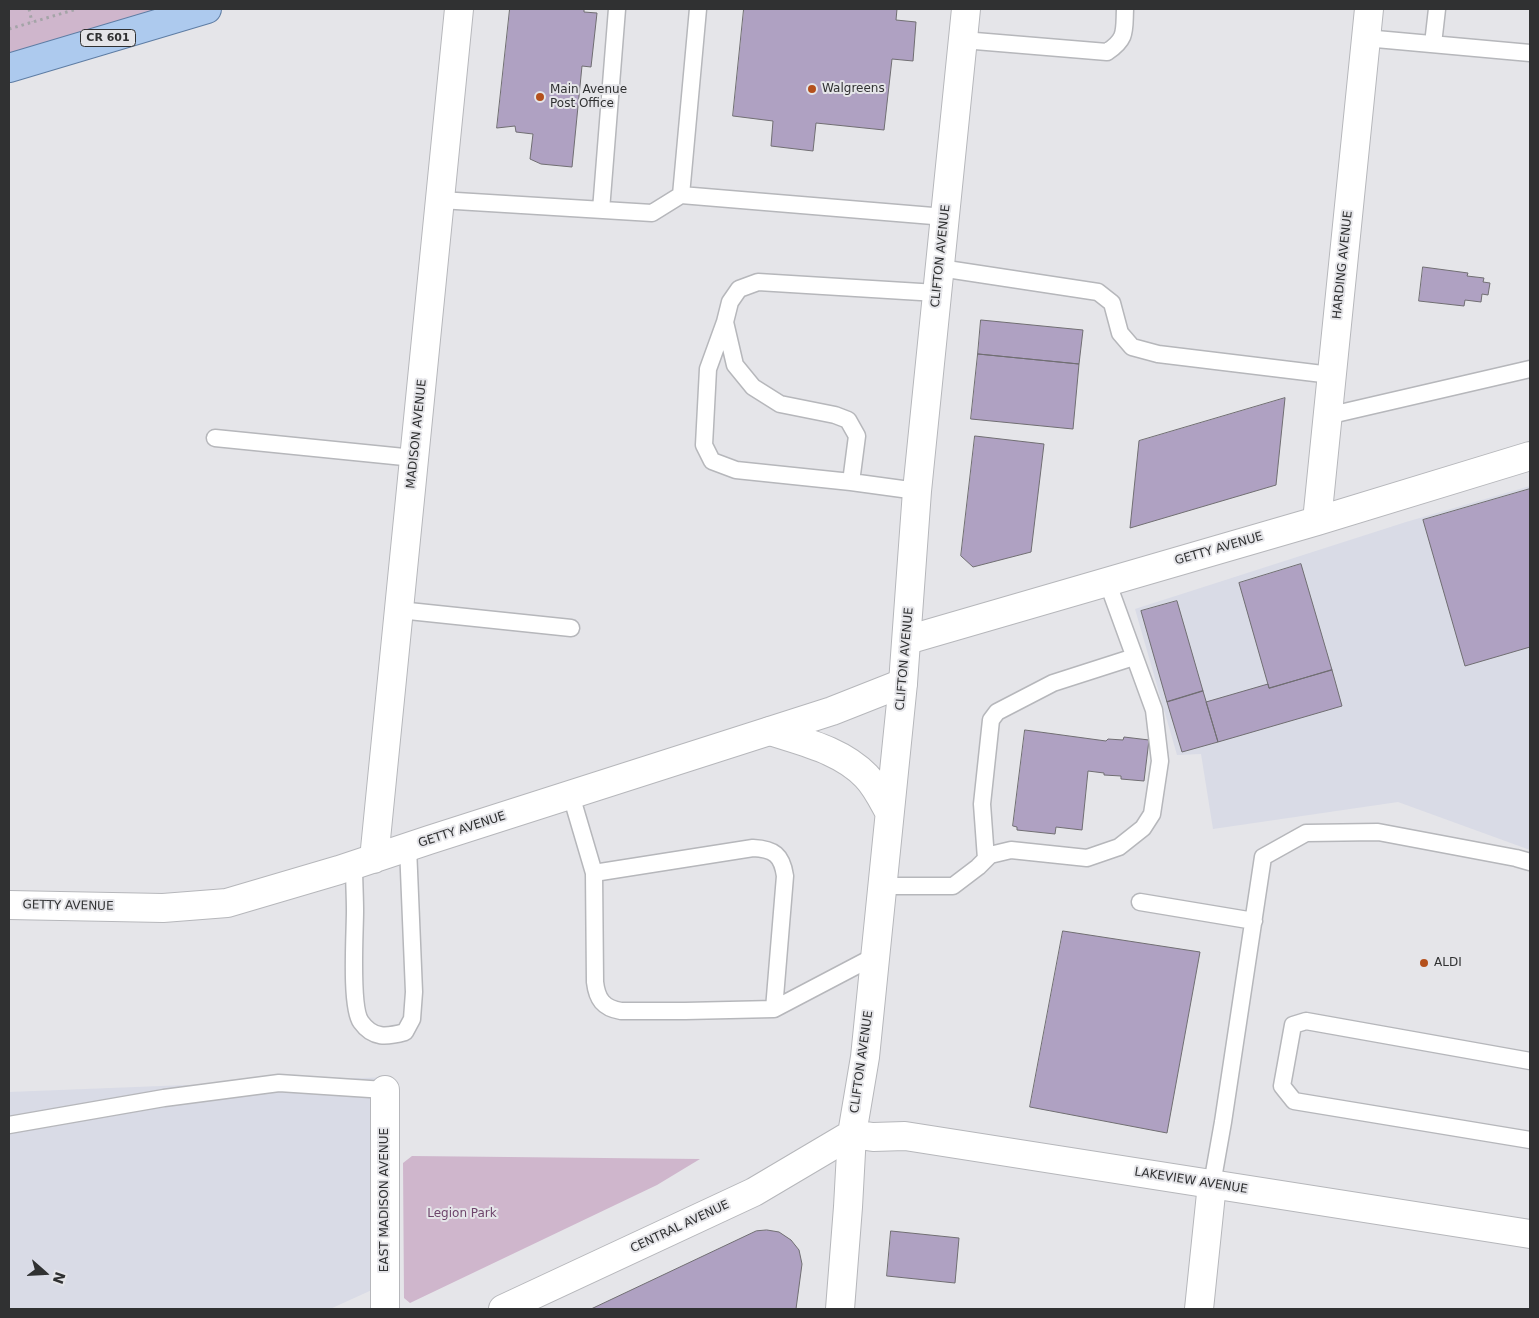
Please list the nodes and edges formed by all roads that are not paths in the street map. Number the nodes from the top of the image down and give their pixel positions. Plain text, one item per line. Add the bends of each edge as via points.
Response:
1 (207, 9) edge
2 (459, 9) edge
3 (617, 9) edge
4 (698, 9) edge
5 (966, 9) edge
6 (1125, 9) edge
7 (1368, 9) edge
8 (1437, 9) edge
9 (163, 15) edge
10 (1365, 38) junction
11 (963, 40) junction
12 (1433, 44) junction
13 (1530, 53) edge
14 (9, 68) edge
15 (680, 194) junction
16 (440, 200) junction
17 (601, 210) junction
18 (945, 217) junction
19 (938, 280) junction
20 (724, 322) junction
21 (1530, 369) edge
22 (1331, 375) junction
23 (1327, 416) junction
24 (215, 438) dead end
25 (1530, 456) edge
26 (414, 458) junction
27 (851, 482) junction
28 (917, 491) junction
29 (1316, 521) junction
30 (1107, 581) junction
31 (399, 610) junction
32 (571, 628) dead end
33 (907, 640) junction
34 (1134, 657) junction
35 (903, 683) junction
36 (770, 731) junction
37 (571, 795) junction
38 (890, 812) junction
39 (408, 847) junction
40 (986, 859) junction
41 (1523, 860) edge
42 (364, 862) junction
43 (594, 873) junction
44 (882, 886) junction
45 (1140, 902) dead end
46 (9, 905) edge
47 (1254, 921) junction
48 (875, 956) junction
49 (774, 1009) junction
50 (1530, 1061) edge
51 (385, 1090) joint
52 (9, 1125) edge
53 (852, 1134) junction
54 (1530, 1140) edge
55 (1212, 1184) junction
56 (1530, 1234) edge
57 (385, 1309) edge
58 (503, 1309) edge
59 (840, 1309) edge
60 (1199, 1309) edge

1 - 9 main road, CR 601
2 - 16 street, MADISON AVENUE
3 - 17 lane
4 - 15 lane
5 - 11 street, CLIFTON AVENUE
6 - 11 lane via 1124,32 1118,44 1107,52
7 - 10 street, HARDING AVENUE
8 - 12 lane
9 - 14 main road, CR 601
10 - 12 lane
10 - 22 street, HARDING AVENUE
11 - 18 street, CLIFTON AVENUE
12 - 13 lane
15 - 17 lane via 652,213
15 - 18 lane
16 - 17 lane
16 - 26 street, MADISON AVENUE
18 - 19 street, CLIFTON AVENUE
19 - 20 lane via 758,282 739,289 730,302
19 - 22 lane via 1098,292 1112,303 1120,333 1132,347 1158,354
19 - 28 street, CLIFTON AVENUE
20 - 27 lane via 735,366 753,387 780,404 848,420 856,436
20 - 27 lane via 708,369 704,445 712,461 736,470
21 - 23 lane
22 - 23 street, HARDING AVENUE
23 - 29 street, HARDING AVENUE
24 - 26 lane
25 - 29 street, GETTY AVENUE
26 - 31 street, MADISON AVENUE
27 - 28 lane
28 - 33 street, CLIFTON AVENUE
29 - 30 street, GETTY AVENUE
30 - 33 street, GETTY AVENUE
30 - 34 lane
31 - 32 lane
31 - 42 street, MADISON AVENUE
33 - 35 street, CLIFTON AVENUE
34 - 40 lane via 1053,683 997,712 991,720 982,804
34 - 40 lane via 1154,710 1160,761 1152,814 1143,828 1119,847 1087,858 1011,850
35 - 36 street, GETTY AVENUE
35 - 38 street, CLIFTON AVENUE
36 - 37 street, GETTY AVENUE
36 - 38 street via 824,748 847,761 865,775
37 - 39 street, GETTY AVENUE
37 - 43 lane
38 - 44 street, CLIFTON AVENUE
39 - 42 street, GETTY AVENUE
39 - 42 lane via 414,992 412,1019 405,1032 390,1036 374,1034 360,1021 356,1009 354,979
40 - 44 lane via 952,886
41 - 47 lane via 1378,832 1306,833 1263,857
42 - 46 street, GETTY AVENUE via 226,903 163,908
43 - 49 lane via 595,982 596,994 602,1004 620,1011
43 - 49 lane via 753,848 766,848 775,854 783,862 785,876
44 - 48 street, CLIFTON AVENUE
45 - 47 lane
47 - 55 lane
48 - 49 lane
48 - 53 street, CLIFTON AVENUE via 865,1057
50 - 54 lane via 1306,1020 1293,1025 1282,1086 1294,1101
51 - 52 lane via 278,1083 164,1098
51 - 57 street, EAST MADISON AVENUE
53 - 55 street, LAKEVIEW AVENUE via 905,1136
53 - 58 street, CENTRAL AVENUE via 754,1192
53 - 59 street, CLIFTON AVENUE
55 - 56 street, LAKEVIEW AVENUE
55 - 60 street

